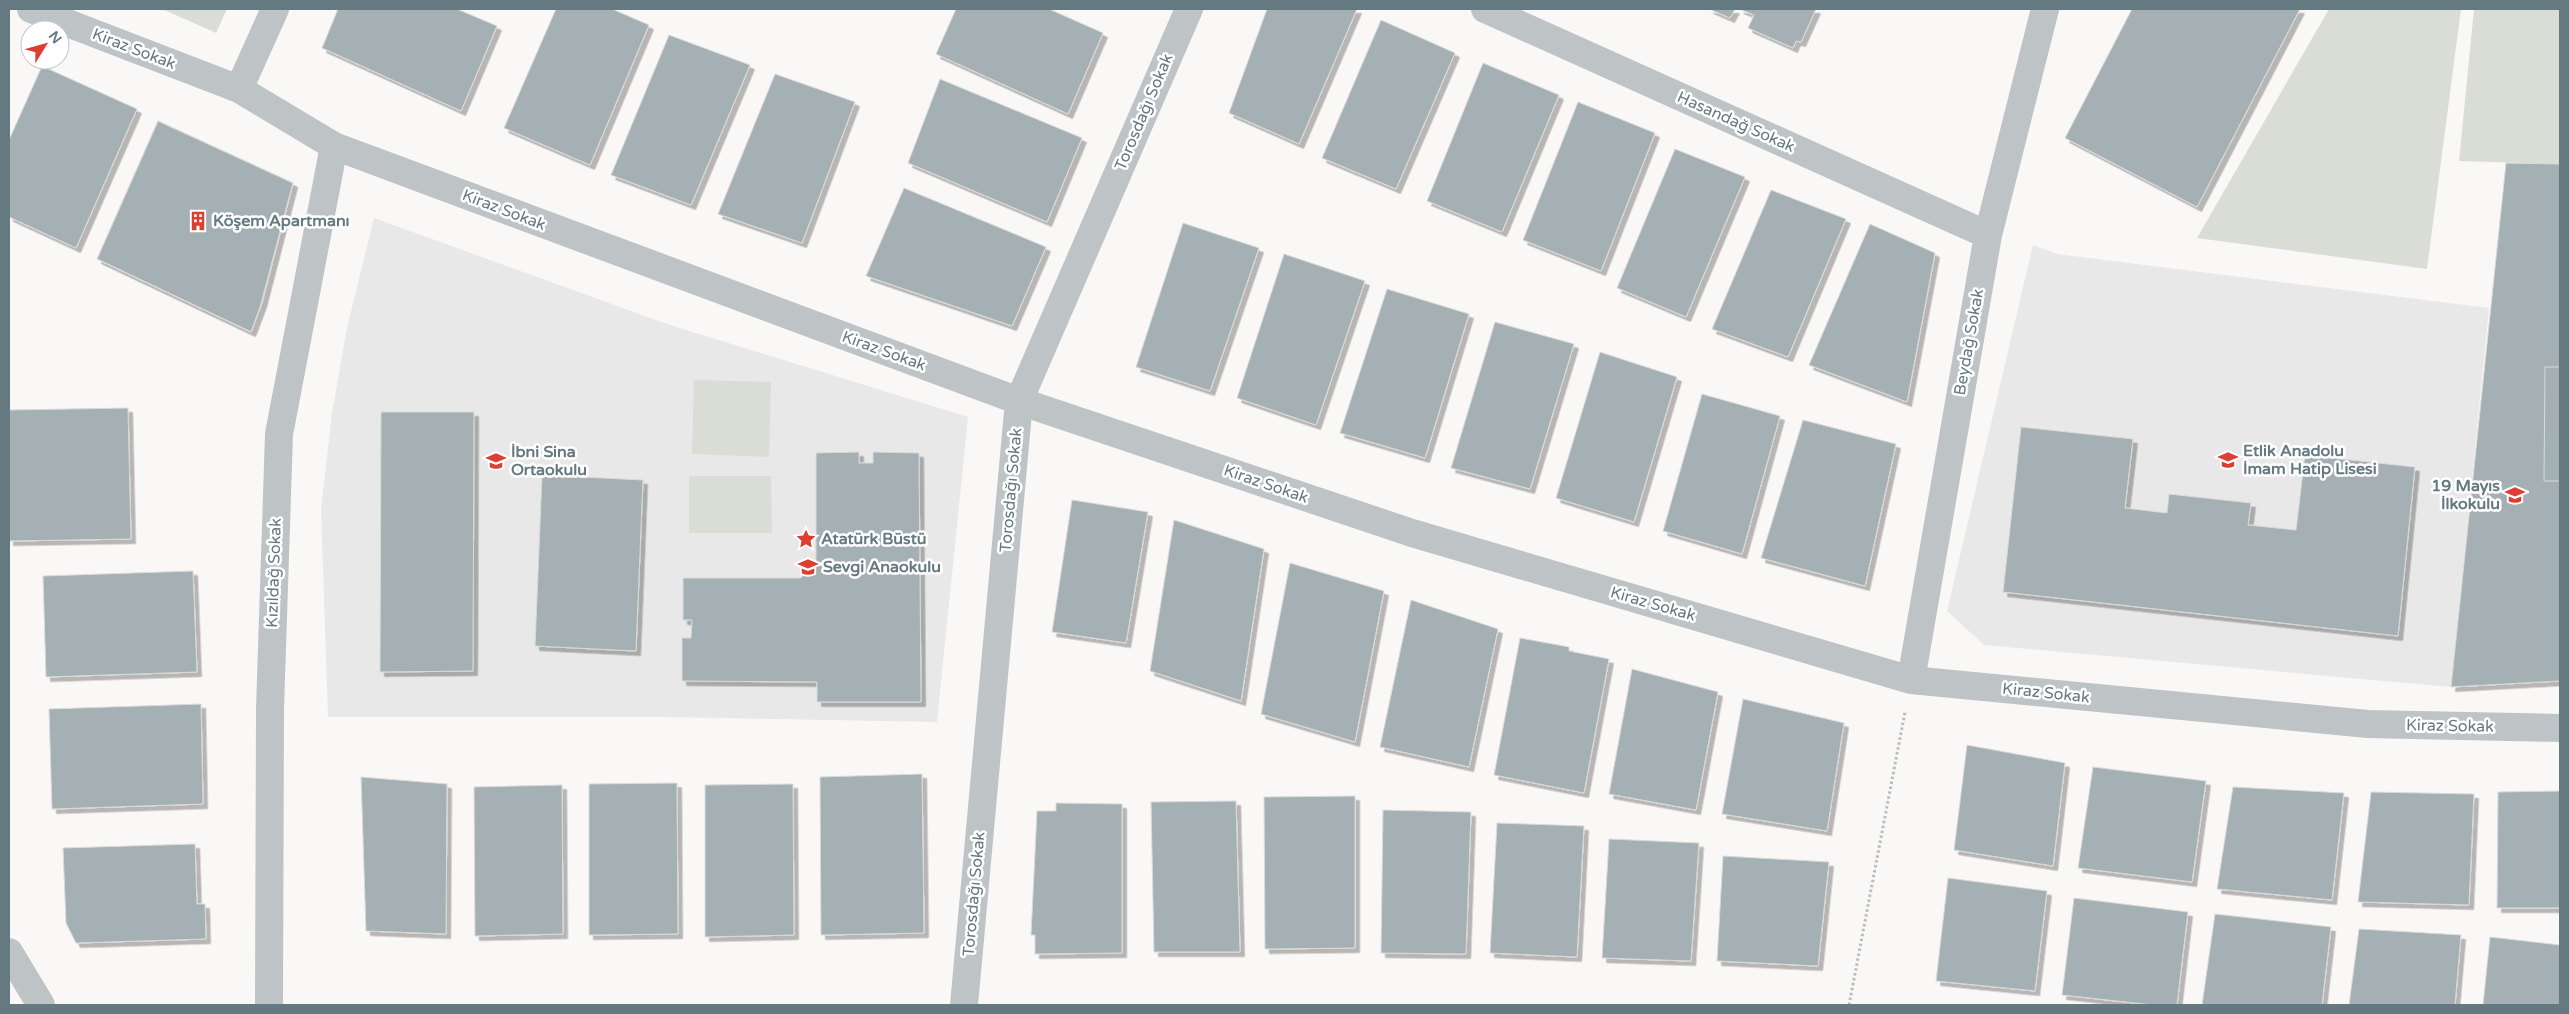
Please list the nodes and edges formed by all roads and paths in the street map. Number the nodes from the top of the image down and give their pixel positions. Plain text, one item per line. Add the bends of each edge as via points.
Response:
1 (31, 9) edge
2 (275, 9) edge
3 (1188, 9) edge
4 (1485, 9) edge
5 (2045, 9) edge
6 (239, 89) junction
7 (334, 146) junction
8 (1988, 235) junction
9 (1019, 401) junction
10 (1911, 680) junction
11 (2560, 728) edge
12 (9, 952) edge
13 (41, 1005) edge
14 (269, 1005) edge
15 (964, 1005) edge
16 (1850, 1005) edge

1 - 6 street, Kiraz Sokak
2 - 6 street
3 - 9 street, Torosdağı Sokak
4 - 8 street, Hasandağ Sokak
5 - 8 street, Beydağ Sokak
6 - 7 street, Kiraz Sokak
7 - 9 street, Kiraz Sokak
7 - 14 street, Kızıldağ Sokak via 279,434 270,709
8 - 10 street, Beydağ Sokak
9 - 10 street, Kiraz Sokak via 1412,533
9 - 15 street, Torosdağı Sokak
10 - 11 street, Kiraz Sokak via 2368,724
10 - 16 path
12 - 13 street

